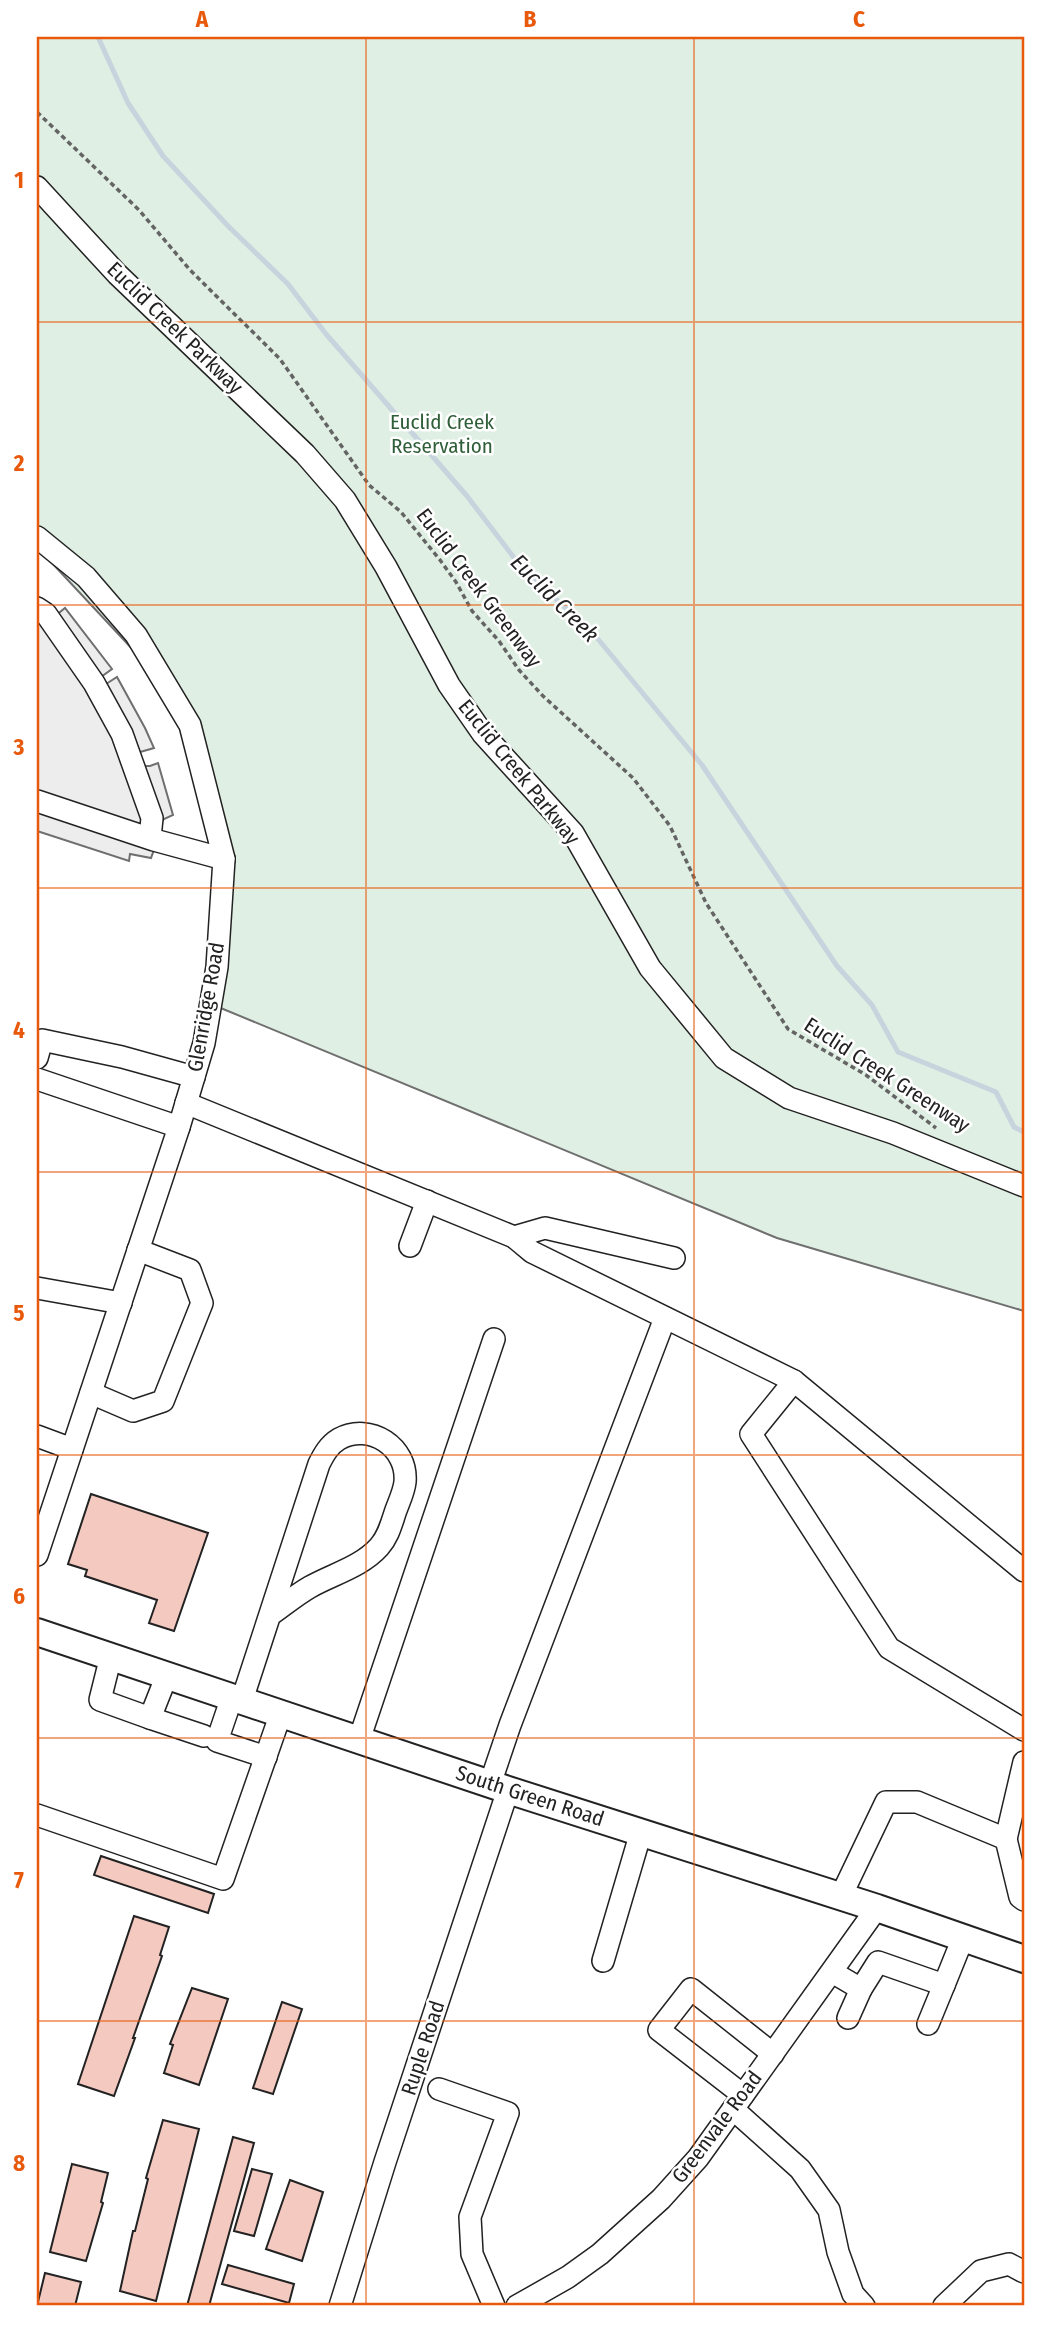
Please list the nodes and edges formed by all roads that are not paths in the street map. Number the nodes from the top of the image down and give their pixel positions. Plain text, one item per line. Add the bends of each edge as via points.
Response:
1 (37, 187) edge
2 (37, 537) edge
3 (37, 608) edge
4 (37, 800) edge
5 (150, 838) junction
6 (224, 859) junction
7 (37, 1058) edge
8 (194, 1077) junction
9 (37, 1079) edge
10 (186, 1103) junction
11 (179, 1127) junction
12 (1024, 1186) edge
13 (427, 1200) junction
14 (514, 1237) junction
15 (410, 1246) dead end
16 (138, 1250) junction
17 (674, 1258) dead end
18 (37, 1288) edge
19 (121, 1303) junction
20 (665, 1318) junction
21 (494, 1339) dead end
22 (794, 1381) junction
23 (91, 1394) junction
24 (37, 1436) edge
25 (72, 1449) junction
26 (37, 1555) edge
27 (1024, 1572) edge
28 (270, 1615) junction
29 (37, 1632) edge
30 (111, 1656) junction
31 (167, 1675) junction
32 (237, 1699) junction
33 (281, 1713) junction
34 (150, 1718) junction
35 (1024, 1730) edge
36 (204, 1736) dead end
37 (359, 1740) junction
38 (265, 1757) junction
39 (1024, 1762) edge
40 (499, 1786) junction
41 (37, 1815) edge
42 (642, 1832) junction
43 (1006, 1839) junction
44 (841, 1896) junction
45 (1024, 1900) edge
46 (877, 1908) junction
47 (962, 1938) junction
48 (1024, 1959) edge
49 (603, 1961) dead end
50 (832, 1972) junction
51 (944, 1985) junction
52 (861, 1989) junction
53 (848, 2018) dead end
54 (928, 2024) dead end
55 (773, 2054) junction
56 (439, 2089) dead end
57 (738, 2102) junction
58 (1024, 2272) edge
59 (340, 2306) edge
60 (494, 2306) edge
61 (517, 2306) edge
62 (864, 2306) edge
63 (944, 2306) edge

1 - 12 street, Euclid Creek Parkway via 117,274 305,454 345,500 449,685 483,734 573,833 650,968 724,1058 789,1098 893,1133
2 - 6 street, Glenridge Road via 86,577 136,635 190,725
3 - 5 street via 46,614 94,683 122,734 152,818
4 - 5 street
5 - 6 street
6 - 8 street, Glenridge Road via 217,967
7 - 8 street via 42,1040
8 - 10 street, Glenridge Road
9 - 11 street
10 - 11 street, Glenridge Road
10 - 13 street
11 - 16 street, Glenridge Road
13 - 14 street
13 - 15 street
14 - 17 street via 545,1228
14 - 20 street via 532,1252
16 - 19 street, Glenridge Road
16 - 23 street via 190,1269 202,1303 163,1401 133,1411
18 - 19 street
19 - 23 street, Glenridge Road
20 - 22 street
20 - 40 street, Ruple Road via 514,1712
21 - 37 street
22 - 27 street
22 - 35 street via 751,1434 889,1648
23 - 25 street, Glenridge Road
24 - 25 street
25 - 26 street, Glenridge Road
28 - 28 street via 327,1449 355,1434 384,1440 396,1450 405,1483 380,1547
28 - 32 street
29 - 30 main road, South Green Road
30 - 31 main road, South Green Road
30 - 34 street via 100,1700
31 - 32 main road, South Green Road
31 - 34 street
32 - 33 main road, South Green Road
32 - 38 street via 217,1741
33 - 37 main road, South Green Road
33 - 38 street
34 - 36 street
37 - 40 main road, South Green Road
38 - 41 street via 223,1879
39 - 43 street
40 - 42 main road, South Green Road
40 - 59 street, Ruple Road
42 - 44 main road, South Green Road
42 - 49 street
43 - 44 street via 917,1802 886,1802
43 - 45 street
44 - 46 main road, South Green Road
46 - 47 main road, South Green Road
46 - 50 street, Greenvale Road
47 - 48 main road, South Green Road
47 - 51 street
50 - 52 street
50 - 55 street, Greenvale Road
51 - 52 street via 878,1962
51 - 54 street
52 - 53 street
55 - 57 street, Greenvale Road
55 - 57 street via 691,1989 659,2030
56 - 60 street via 508,2113 470,2217 472,2254
57 - 61 street, Greenvale Road via 698,2158 632,2228 568,2277
57 - 62 street via 800,2169 829,2210 853,2294
58 - 63 street via 1009,2264 981,2271

